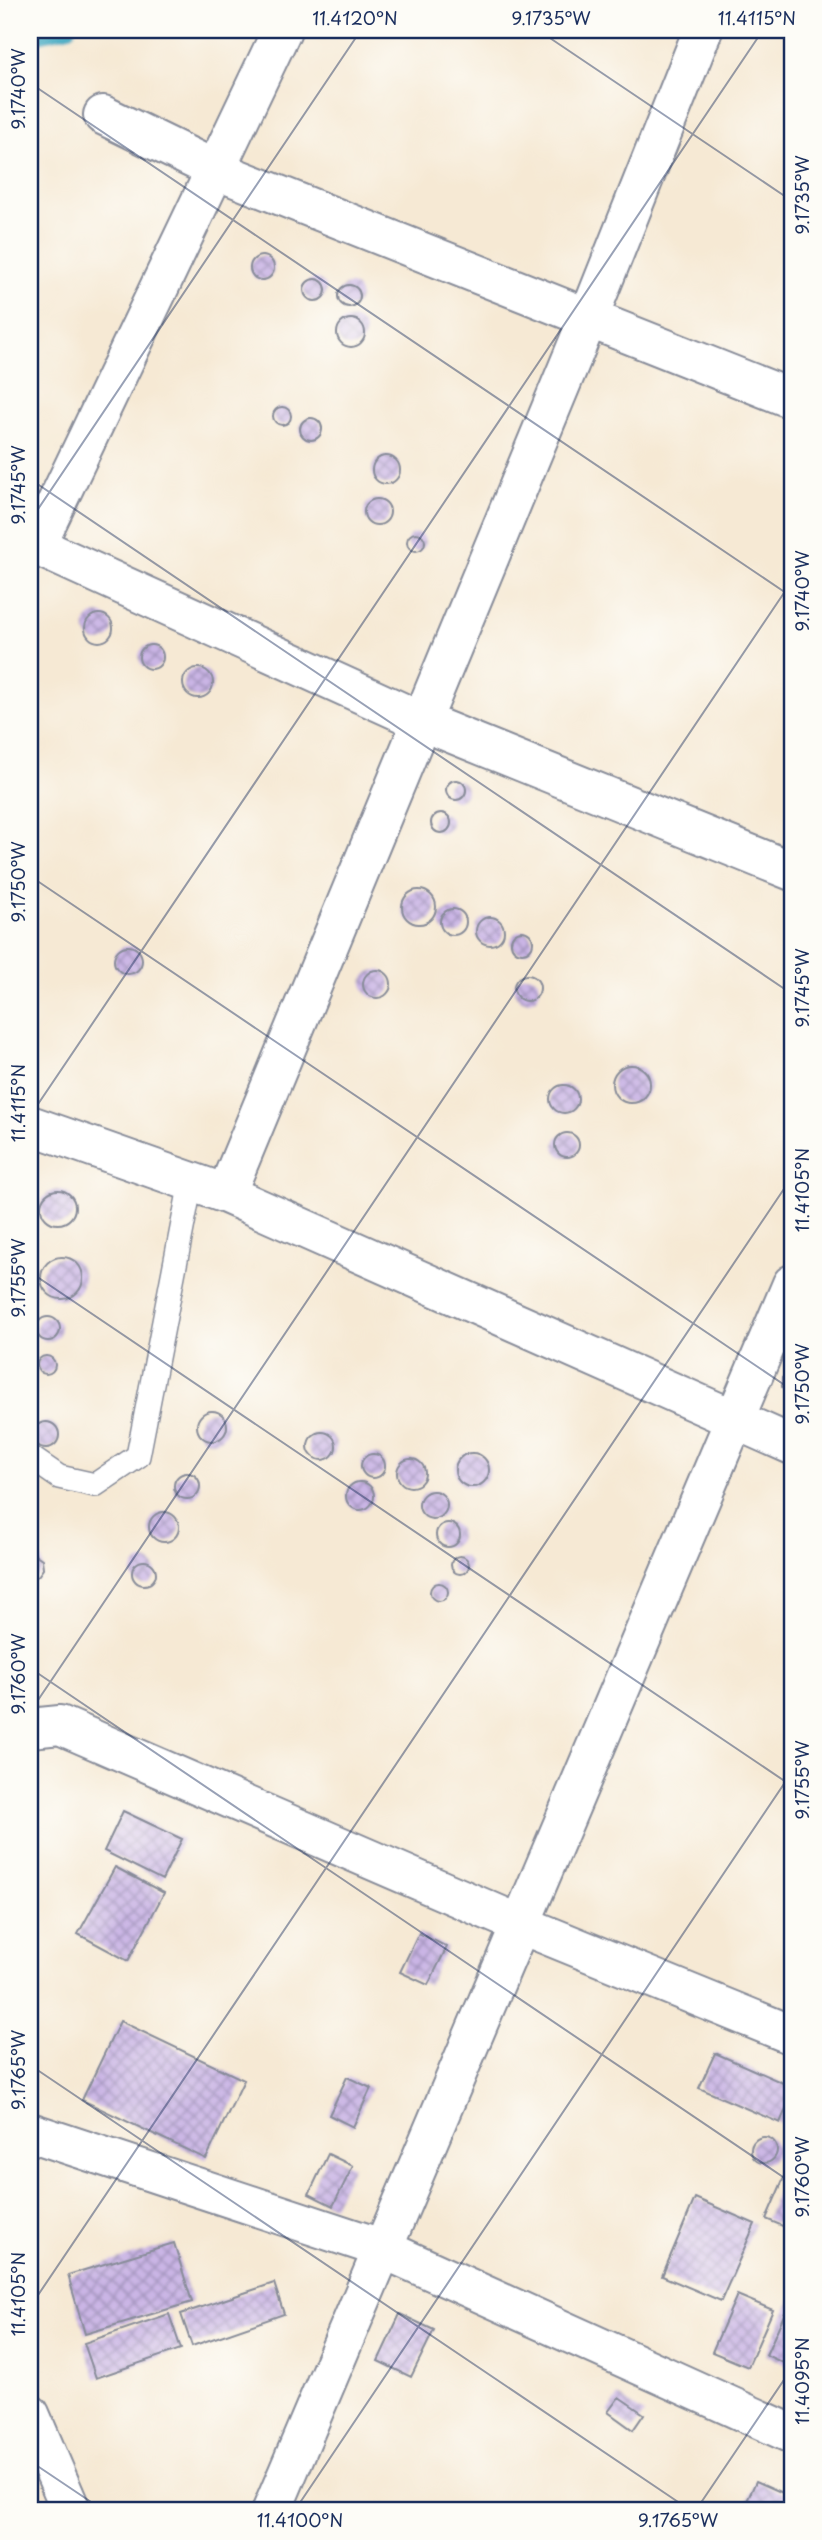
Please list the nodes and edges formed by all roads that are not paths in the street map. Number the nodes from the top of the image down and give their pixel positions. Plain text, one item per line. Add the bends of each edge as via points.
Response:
1 (282, 30) edge
2 (702, 30) edge
3 (103, 115) dead end
4 (216, 170) junction
5 (588, 319) junction
6 (792, 399) edge
7 (33, 545) edge
8 (421, 721) junction
9 (792, 871) edge
10 (30, 1125) edge
11 (191, 1182) junction
12 (226, 1194) junction
13 (792, 1284) edge
14 (734, 1421) junction
15 (792, 1445) edge
16 (30, 1457) edge
17 (30, 1728) edge
18 (522, 1925) junction
19 (792, 2035) edge
20 (30, 2132) edge
21 (381, 2248) junction
22 (30, 2414) edge
23 (792, 2434) edge
24 (71, 2510) edge
25 (272, 2510) edge

1 - 4 street
2 - 5 street
3 - 4 street
4 - 5 street
4 - 7 street
5 - 6 street
5 - 8 street
7 - 8 street
8 - 9 street
8 - 12 street
10 - 11 street
11 - 12 street
11 - 16 lane via 138,1456 95,1485 59,1477
12 - 14 street
13 - 14 street
14 - 15 street
14 - 18 street
17 - 18 street via 60,1725
18 - 19 street
18 - 21 street
20 - 21 street
21 - 23 street
21 - 25 street
22 - 24 street

